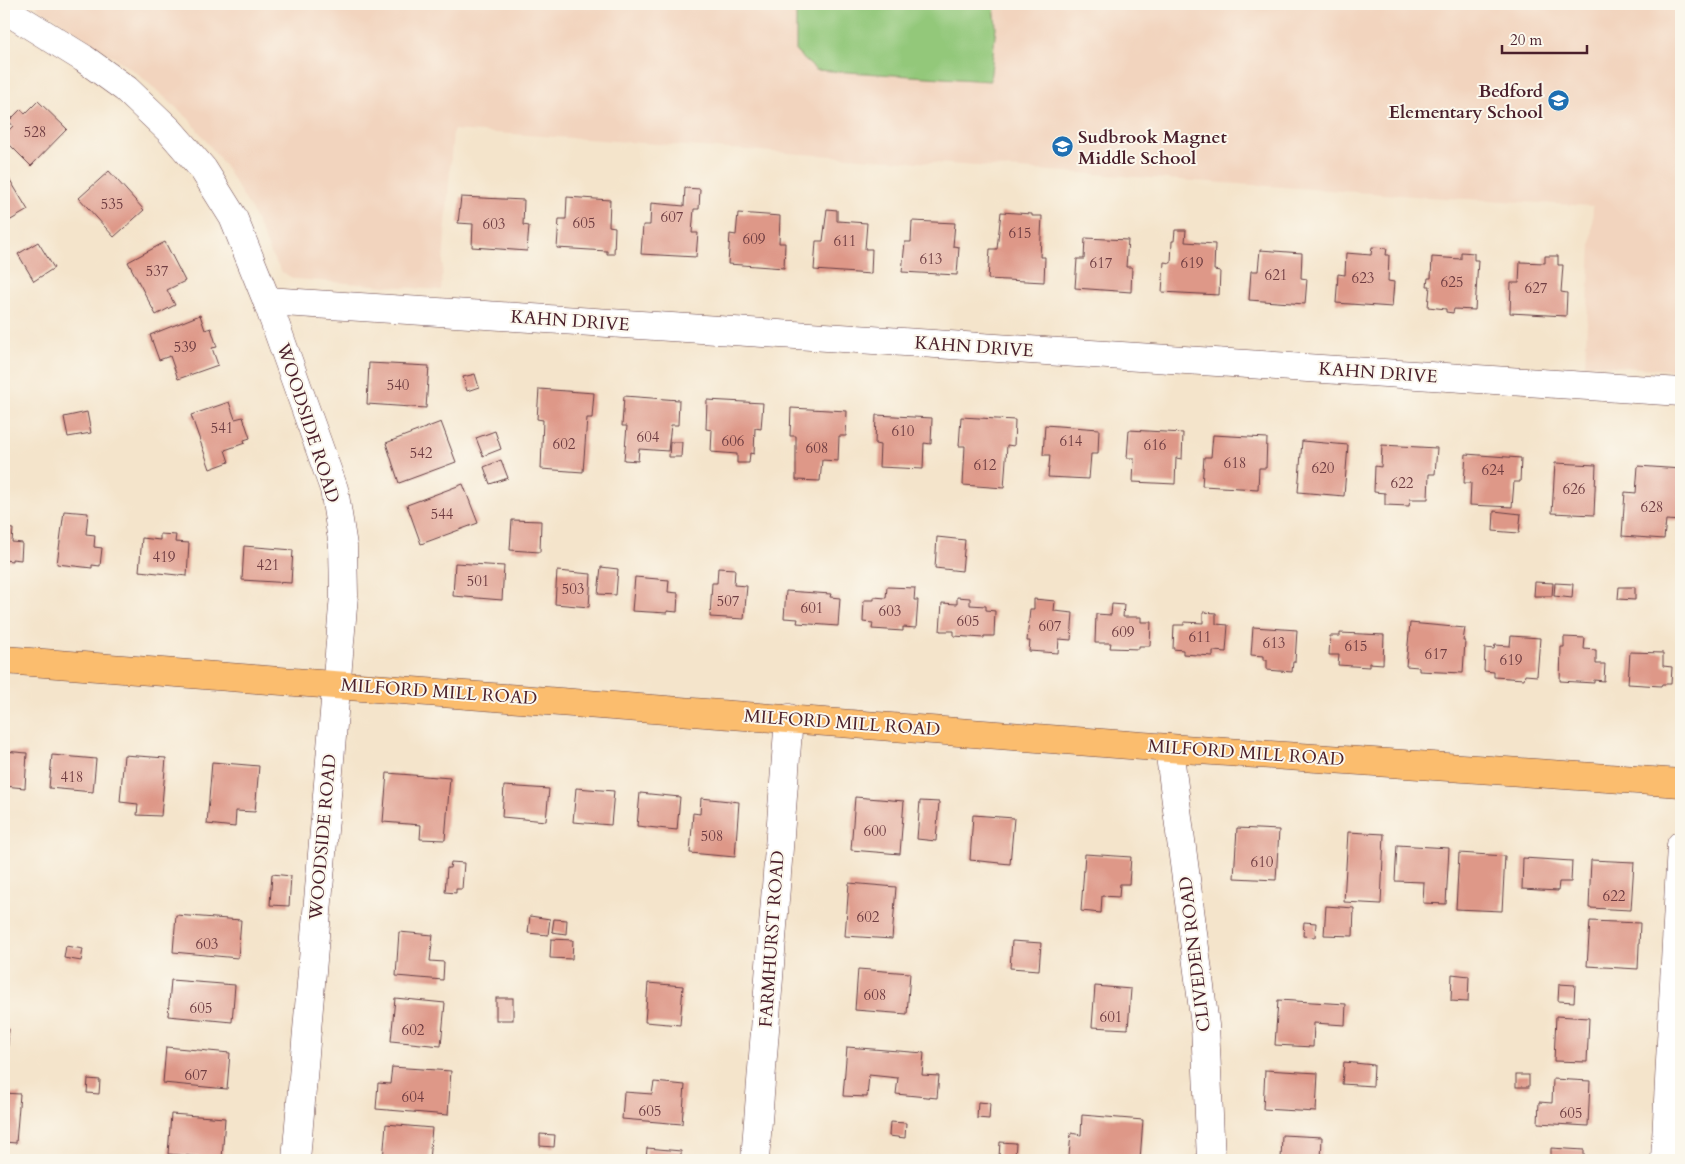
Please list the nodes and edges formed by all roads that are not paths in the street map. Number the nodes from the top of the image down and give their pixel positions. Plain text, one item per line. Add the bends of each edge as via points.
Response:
1 (4, 9) edge
2 (267, 301) junction
3 (1681, 392) edge
4 (4, 660) edge
5 (336, 685) junction
6 (789, 718) junction
7 (1169, 748) junction
8 (1681, 783) edge
9 (1681, 845) edge
10 (296, 1160) edge
11 (755, 1160) edge
12 (1211, 1160) edge
13 (1665, 1160) edge

1 - 2 street, WOODSIDE ROAD via 84,58 126,89 170,131 203,169 233,217
2 - 3 street, KAHN DRIVE
2 - 5 street, WOODSIDE ROAD via 334,489 343,546 344,595
4 - 5 main road, MILFORD MILL ROAD
5 - 6 main road, MILFORD MILL ROAD
5 - 10 street, WOODSIDE ROAD
6 - 7 main road, MILFORD MILL ROAD
6 - 11 street, FARMHURST ROAD
7 - 8 main road, MILFORD MILL ROAD
7 - 12 street, CLIVEDEN ROAD via 1204,1025
9 - 13 street

